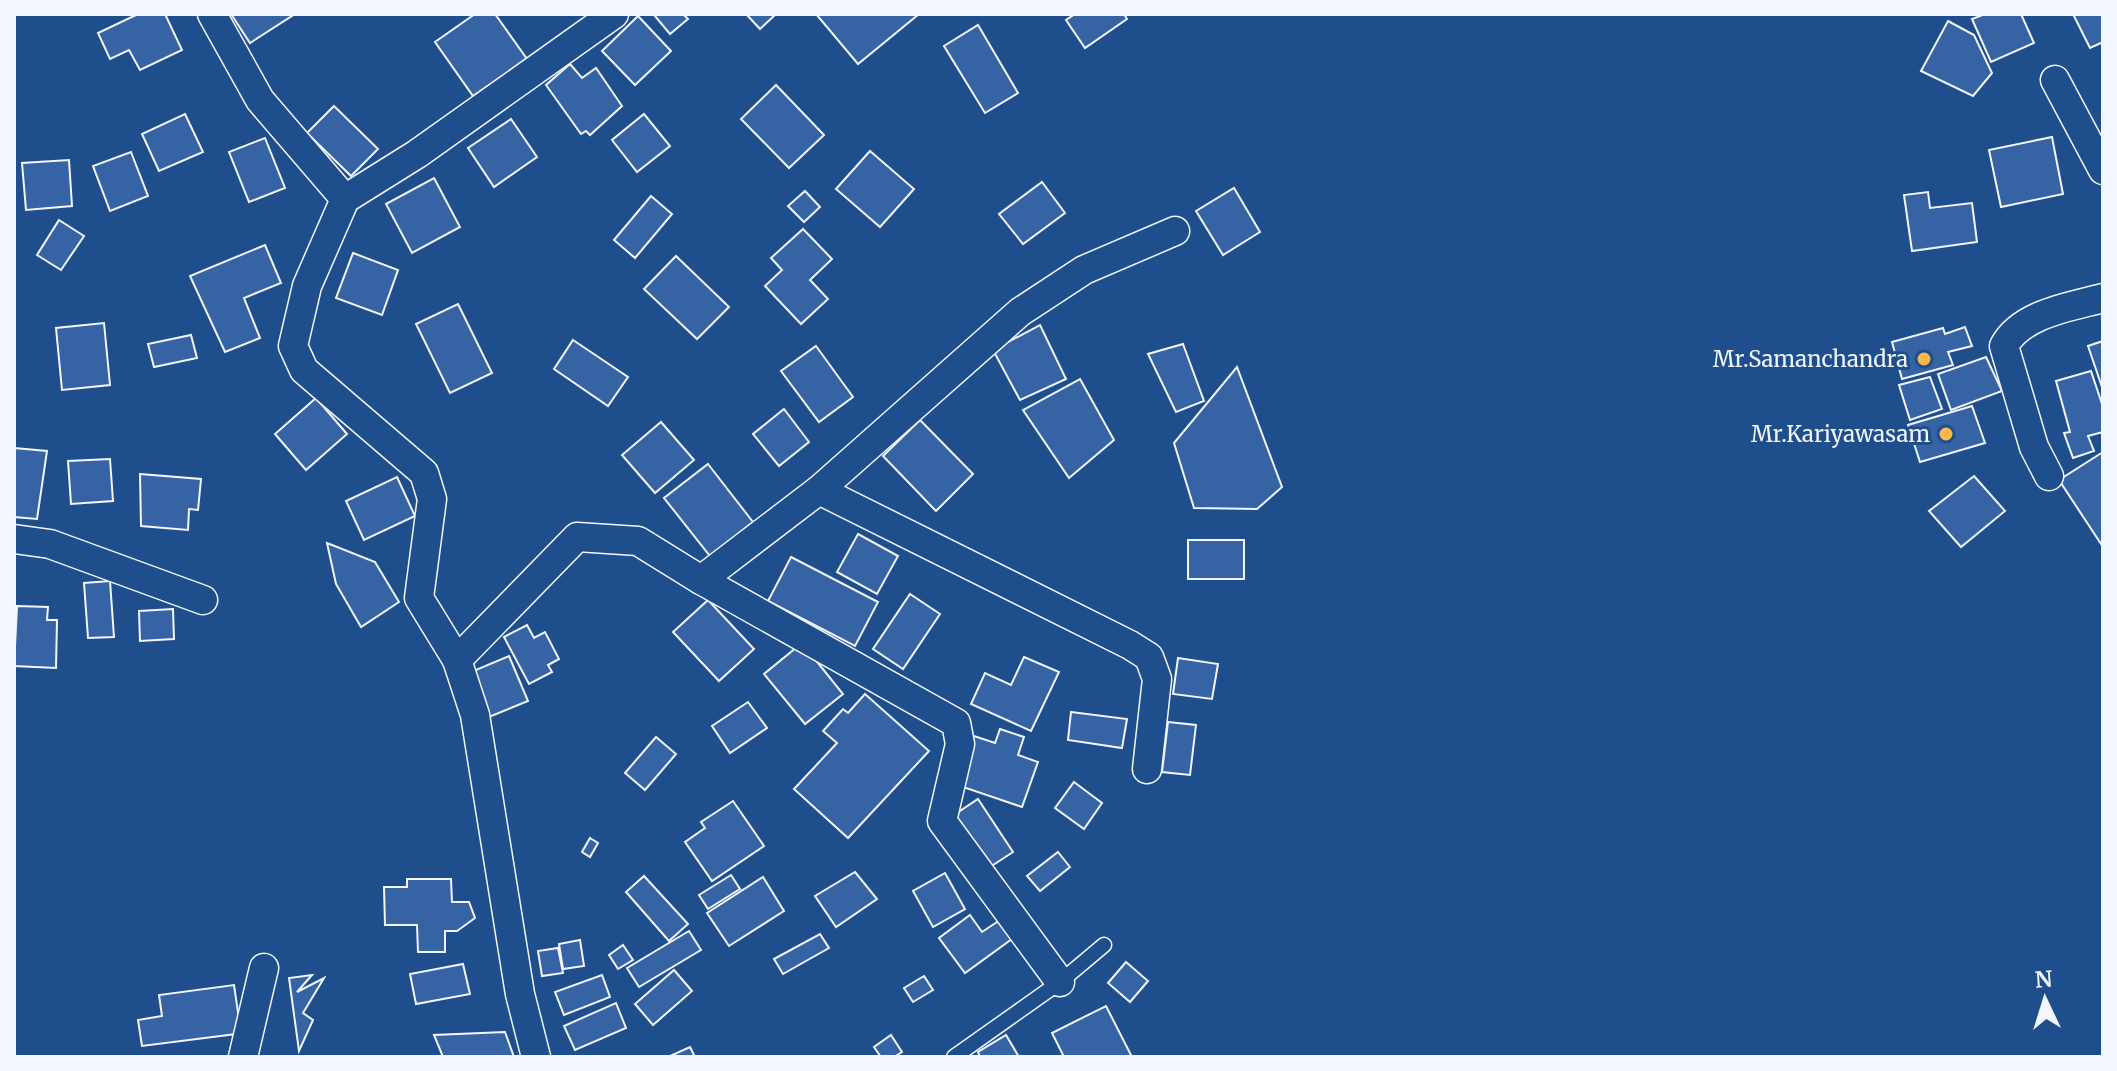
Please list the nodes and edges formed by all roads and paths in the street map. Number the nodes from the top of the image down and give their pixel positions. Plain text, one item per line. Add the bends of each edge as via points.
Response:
1 (212, 14) edge
2 (614, 14) edge
3 (2055, 80) dead end
4 (2103, 170) edge
5 (345, 199) junction
6 (1175, 231) dead end
7 (2103, 298) edge
8 (2049, 476) dead end
9 (819, 490) junction
10 (14, 539) edge
11 (701, 580) junction
12 (203, 600) dead end
13 (457, 660) junction
14 (1147, 769) dead end
15 (1104, 945) dead end
16 (264, 968) dead end
17 (1060, 982) junction
18 (243, 1057) edge
19 (536, 1057) edge
20 (954, 1057) edge

1 - 5 street via 260,100
2 - 5 street
3 - 4 street
5 - 13 street via 307,286 293,346 304,370 424,473 432,499 419,598
6 - 9 street via 1084,270 1020,312
7 - 8 street via 2012,330 2004,346 2034,447
9 - 11 street
9 - 14 street via 1149,657 1157,679
10 - 12 street via 50,544
11 - 13 street via 638,541 577,537
11 - 17 street via 956,723 960,744 942,821
13 - 19 street via 475,715 520,994
15 - 17 lane
16 - 18 street
17 - 20 lane

